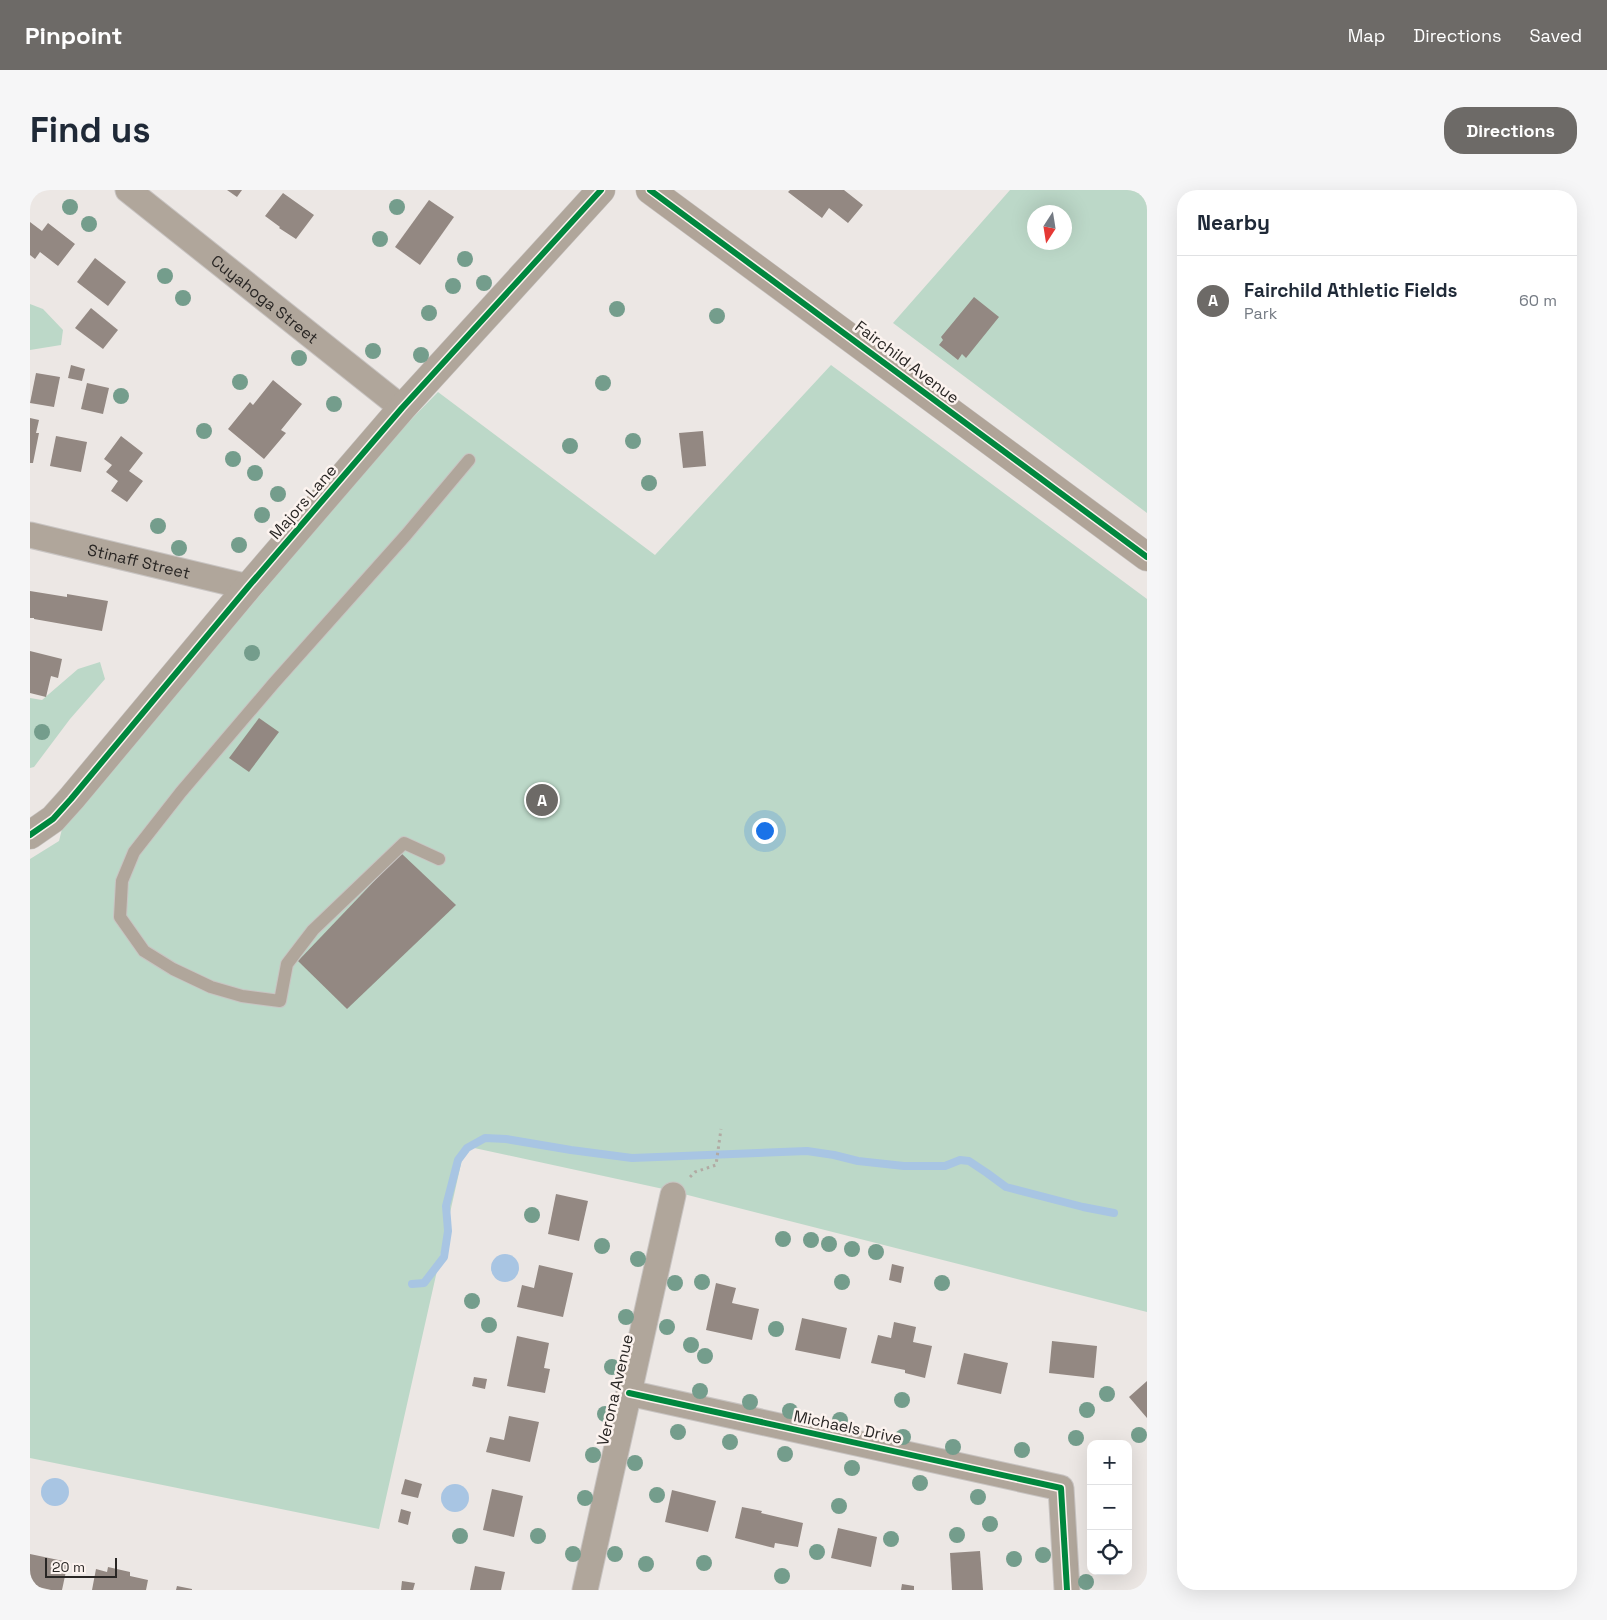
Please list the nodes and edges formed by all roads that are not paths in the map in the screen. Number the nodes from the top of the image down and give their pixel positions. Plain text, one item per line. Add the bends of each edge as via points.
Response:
1 (128, 190) edge
2 (601, 190) edge
3 (650, 190) edge
4 (402, 408) junction
5 (469, 460) dead end
6 (30, 535) edge
7 (1147, 557) edge
8 (248, 587) junction
9 (30, 835) edge
10 (439, 859) dead end
11 (673, 1195) dead end
12 (628, 1393) junction
13 (585, 1590) edge
14 (1067, 1590) edge

1 - 4 street, Cuyahoga Street
2 - 4 street, Majors Lane
3 - 7 main road, Fairchild Avenue
4 - 8 street, Majors Lane
5 - 10 lane via 274,683 134,852 122,881 120,917 144,951 173,969 211,987 242,996 280,1001 287,964 314,930 404,843
6 - 8 street, Stinaff Street
8 - 9 street, Majors Lane via 71,799 53,819
11 - 12 street, Verona Avenue
12 - 13 street, Verona Avenue
12 - 14 street, Michaels Drive via 1061,1488

